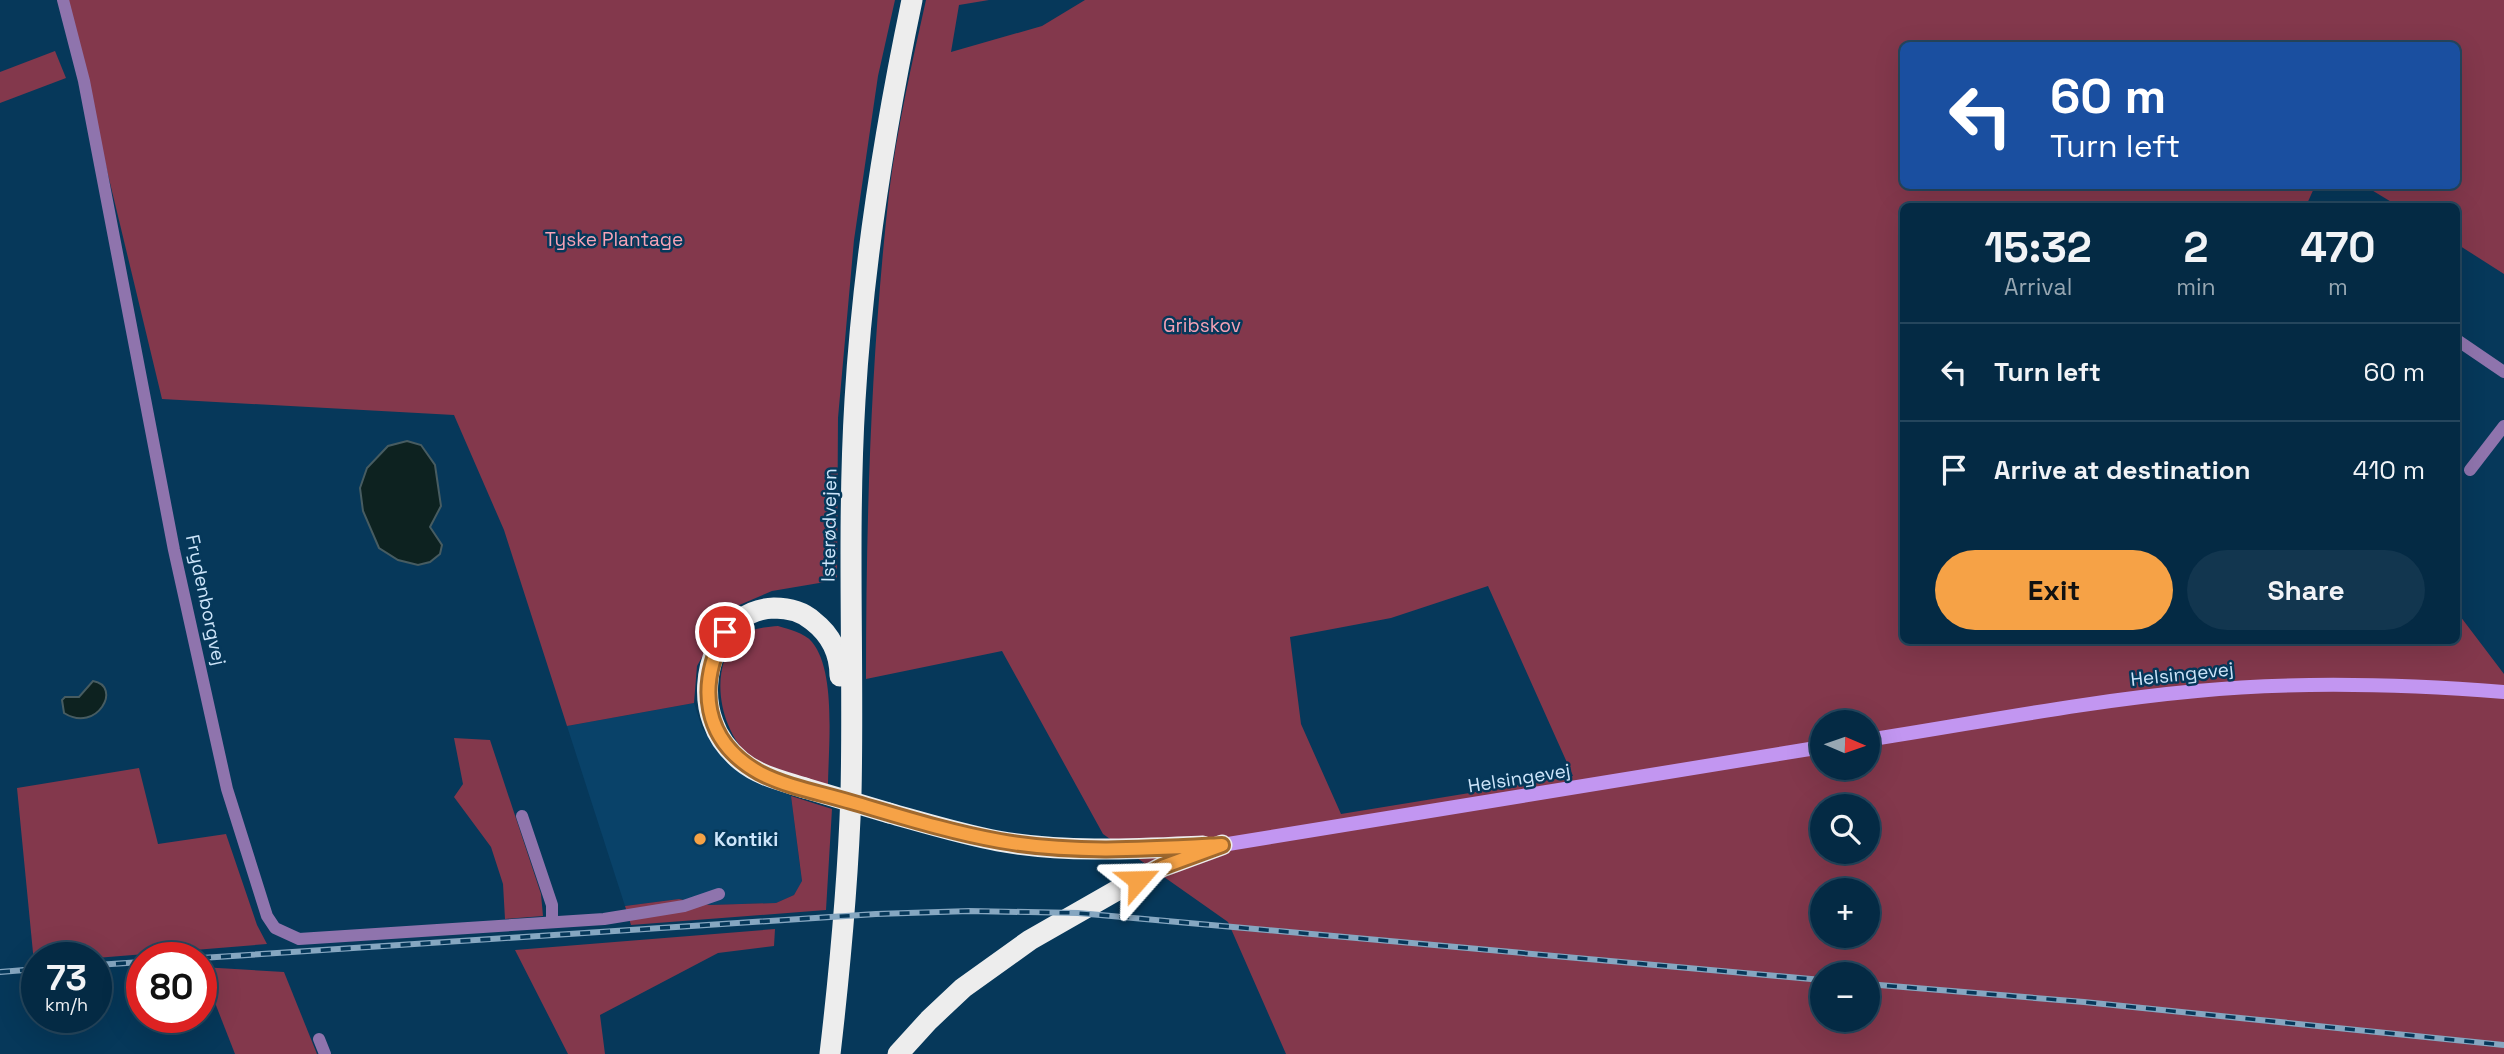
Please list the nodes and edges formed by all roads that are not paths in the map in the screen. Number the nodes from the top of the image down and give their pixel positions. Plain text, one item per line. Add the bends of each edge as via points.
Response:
1 (63, 0) edge
2 (912, 0) edge
3 (2460, 342) edge
4 (2504, 372) edge
5 (2504, 426) edge
6 (2470, 470) dead end
7 (2504, 692) edge
8 (1880, 738) edge
9 (1810, 749) edge
10 (522, 816) dead end
11 (1222, 845) junction
12 (719, 894) dead end
13 (552, 922) junction
14 (319, 1039) dead end
15 (325, 1054) edge
16 (819, 1054) edge
17 (830, 1054) edge
18 (898, 1054) edge

1 - 13 street, Frydenborgvej via 84,81 174,550 224,777 267,916 275,928 299,939
2 - 17 highway, Isterødvejen via 876,189 860,332 852,473 851,793 844,924
3 - 4 street
5 - 6 street
7 - 8 street, Helsingevej via 2358,685 2204,690
9 - 11 street, Helsingevej
10 - 13 street via 552,905
11 - 16 highway, bridge via 1092,849 999,841 888,813 805,788 763,774 742,762 725,744 707,699 715,652 725,632 742,617 763,608 807,615 824,629 836,649 840,671 838,812
11 - 18 highway via 1150,873 1030,940 963,989
12 - 13 street, Frydenborgvej via 684,906
14 - 15 street

